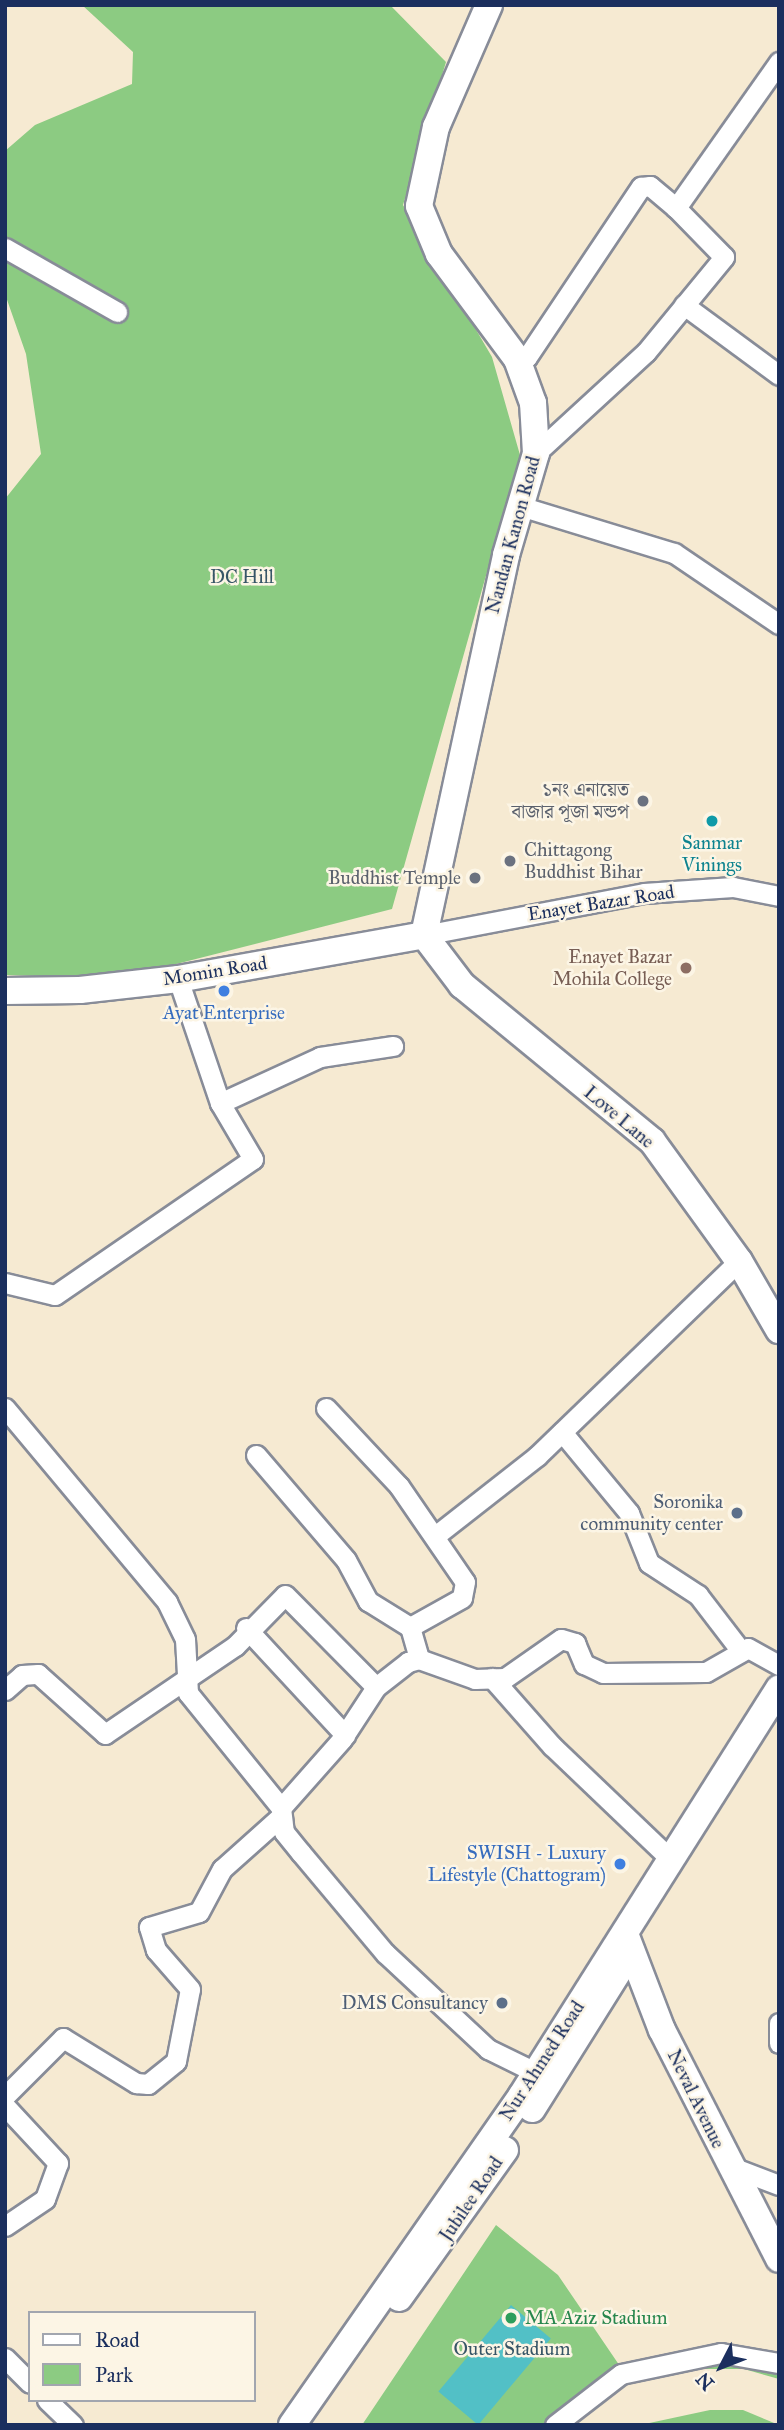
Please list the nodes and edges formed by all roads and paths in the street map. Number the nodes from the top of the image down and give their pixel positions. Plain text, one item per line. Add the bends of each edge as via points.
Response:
1 (489, 5) edge
2 (779, 62) edge
3 (676, 208) junction
4 (5, 248) edge
5 (684, 305) junction
6 (117, 312) dead end
7 (517, 359) junction
8 (779, 375) edge
9 (536, 453) junction
10 (520, 506) junction
11 (779, 624) edge
12 (779, 896) edge
13 (424, 935) junction
14 (178, 979) junction
15 (5, 990) edge
16 (393, 1046) dead end
17 (219, 1103) junction
18 (739, 1261) junction
19 (5, 1283) edge
20 (779, 1330) edge
21 (5, 1408) edge
22 (326, 1408) dead end
23 (562, 1432) junction
24 (256, 1455) dead end
25 (435, 1536) junction
26 (246, 1628) junction
27 (410, 1628) junction
28 (741, 1651) junction
29 (419, 1659) junction
30 (779, 1665) edge
31 (192, 1673) junction
32 (492, 1678) junction
33 (376, 1687) junction
34 (5, 1689) edge
35 (779, 1689) edge
36 (779, 1717) edge
37 (345, 1735) junction
38 (280, 1813) junction
39 (669, 1857) junction
40 (628, 1941) junction
41 (779, 2023) edge
42 (779, 2043) edge
43 (535, 2073) junction
44 (5, 2096) edge
45 (5, 2106) edge
46 (729, 2166) junction
47 (779, 2185) edge
48 (5, 2226) edge
49 (779, 2259) edge
50 (5, 2358) edge
51 (779, 2363) edge
52 (28, 2381) edge
53 (49, 2402) edge
54 (73, 2425) edge
55 (292, 2425) edge
56 (309, 2425) edge
57 (555, 2425) edge

1 - 7 main road, Nandan Kanon Road via 436,127 419,206 439,254
2 - 3 street
3 - 5 street via 723,257
3 - 7 street via 650,186 641,187 527,357
4 - 6 street
5 - 8 street
5 - 9 street via 646,352
7 - 9 main road, Nandan Kanon Road via 533,403
9 - 10 main road, Nandan Kanon Road
10 - 11 street via 674,553
10 - 13 main road, Nandan Kanon Road
12 - 13 street, Enayet Bazar Road via 733,887 643,893
13 - 14 main road, Momin Road
13 - 18 main road, Love Lane via 462,985 652,1141
14 - 15 main road, Momin Road via 80,990
14 - 17 street
16 - 17 street via 320,1057
17 - 19 street via 252,1154 250,1162 55,1295
18 - 20 main road, Love Lane
18 - 23 street
21 - 31 street via 167,1602
22 - 25 street
23 - 25 street
23 - 28 street via 629,1513 649,1563 698,1595
24 - 27 street via 346,1560 368,1601
25 - 27 street via 467,1589 437,1616
26 - 31 street via 235,1646
26 - 33 street via 288,1595
26 - 37 street
27 - 29 street
28 - 30 street via 757,1651
28 - 32 street via 706,1672 603,1673 584,1664 575,1643 561,1639 515,1674
29 - 32 street
29 - 33 street
31 - 34 street via 105,1734 38,1674 22,1675
31 - 38 street via 187,1686 197,1707
32 - 39 street via 552,1746
33 - 37 street
35 - 39 main road, Nur Ahmed Road
36 - 40 main road, Jubilee Road
37 - 38 street
38 - 43 street via 301,1853 385,1953 488,2049
38 - 44 street via 222,1869 199,1912 149,1927 156,1950 190,1989 176,2061 148,2084 136,2083 63,2038
39 - 40 main road, Nur Ahmed Road
40 - 43 main road, Nur Ahmed Road
40 - 46 main road, Neval Avenue via 662,2030
40 - 56 main road, Jubilee Road via 572,2053
41 - 42 street
43 - 55 main road, Nur Ahmed Road
45 - 48 street via 58,2163 35,2211
46 - 47 street
46 - 49 main road, Neval Avenue
50 - 52 street
51 - 57 street via 721,2353 621,2374
53 - 54 street

